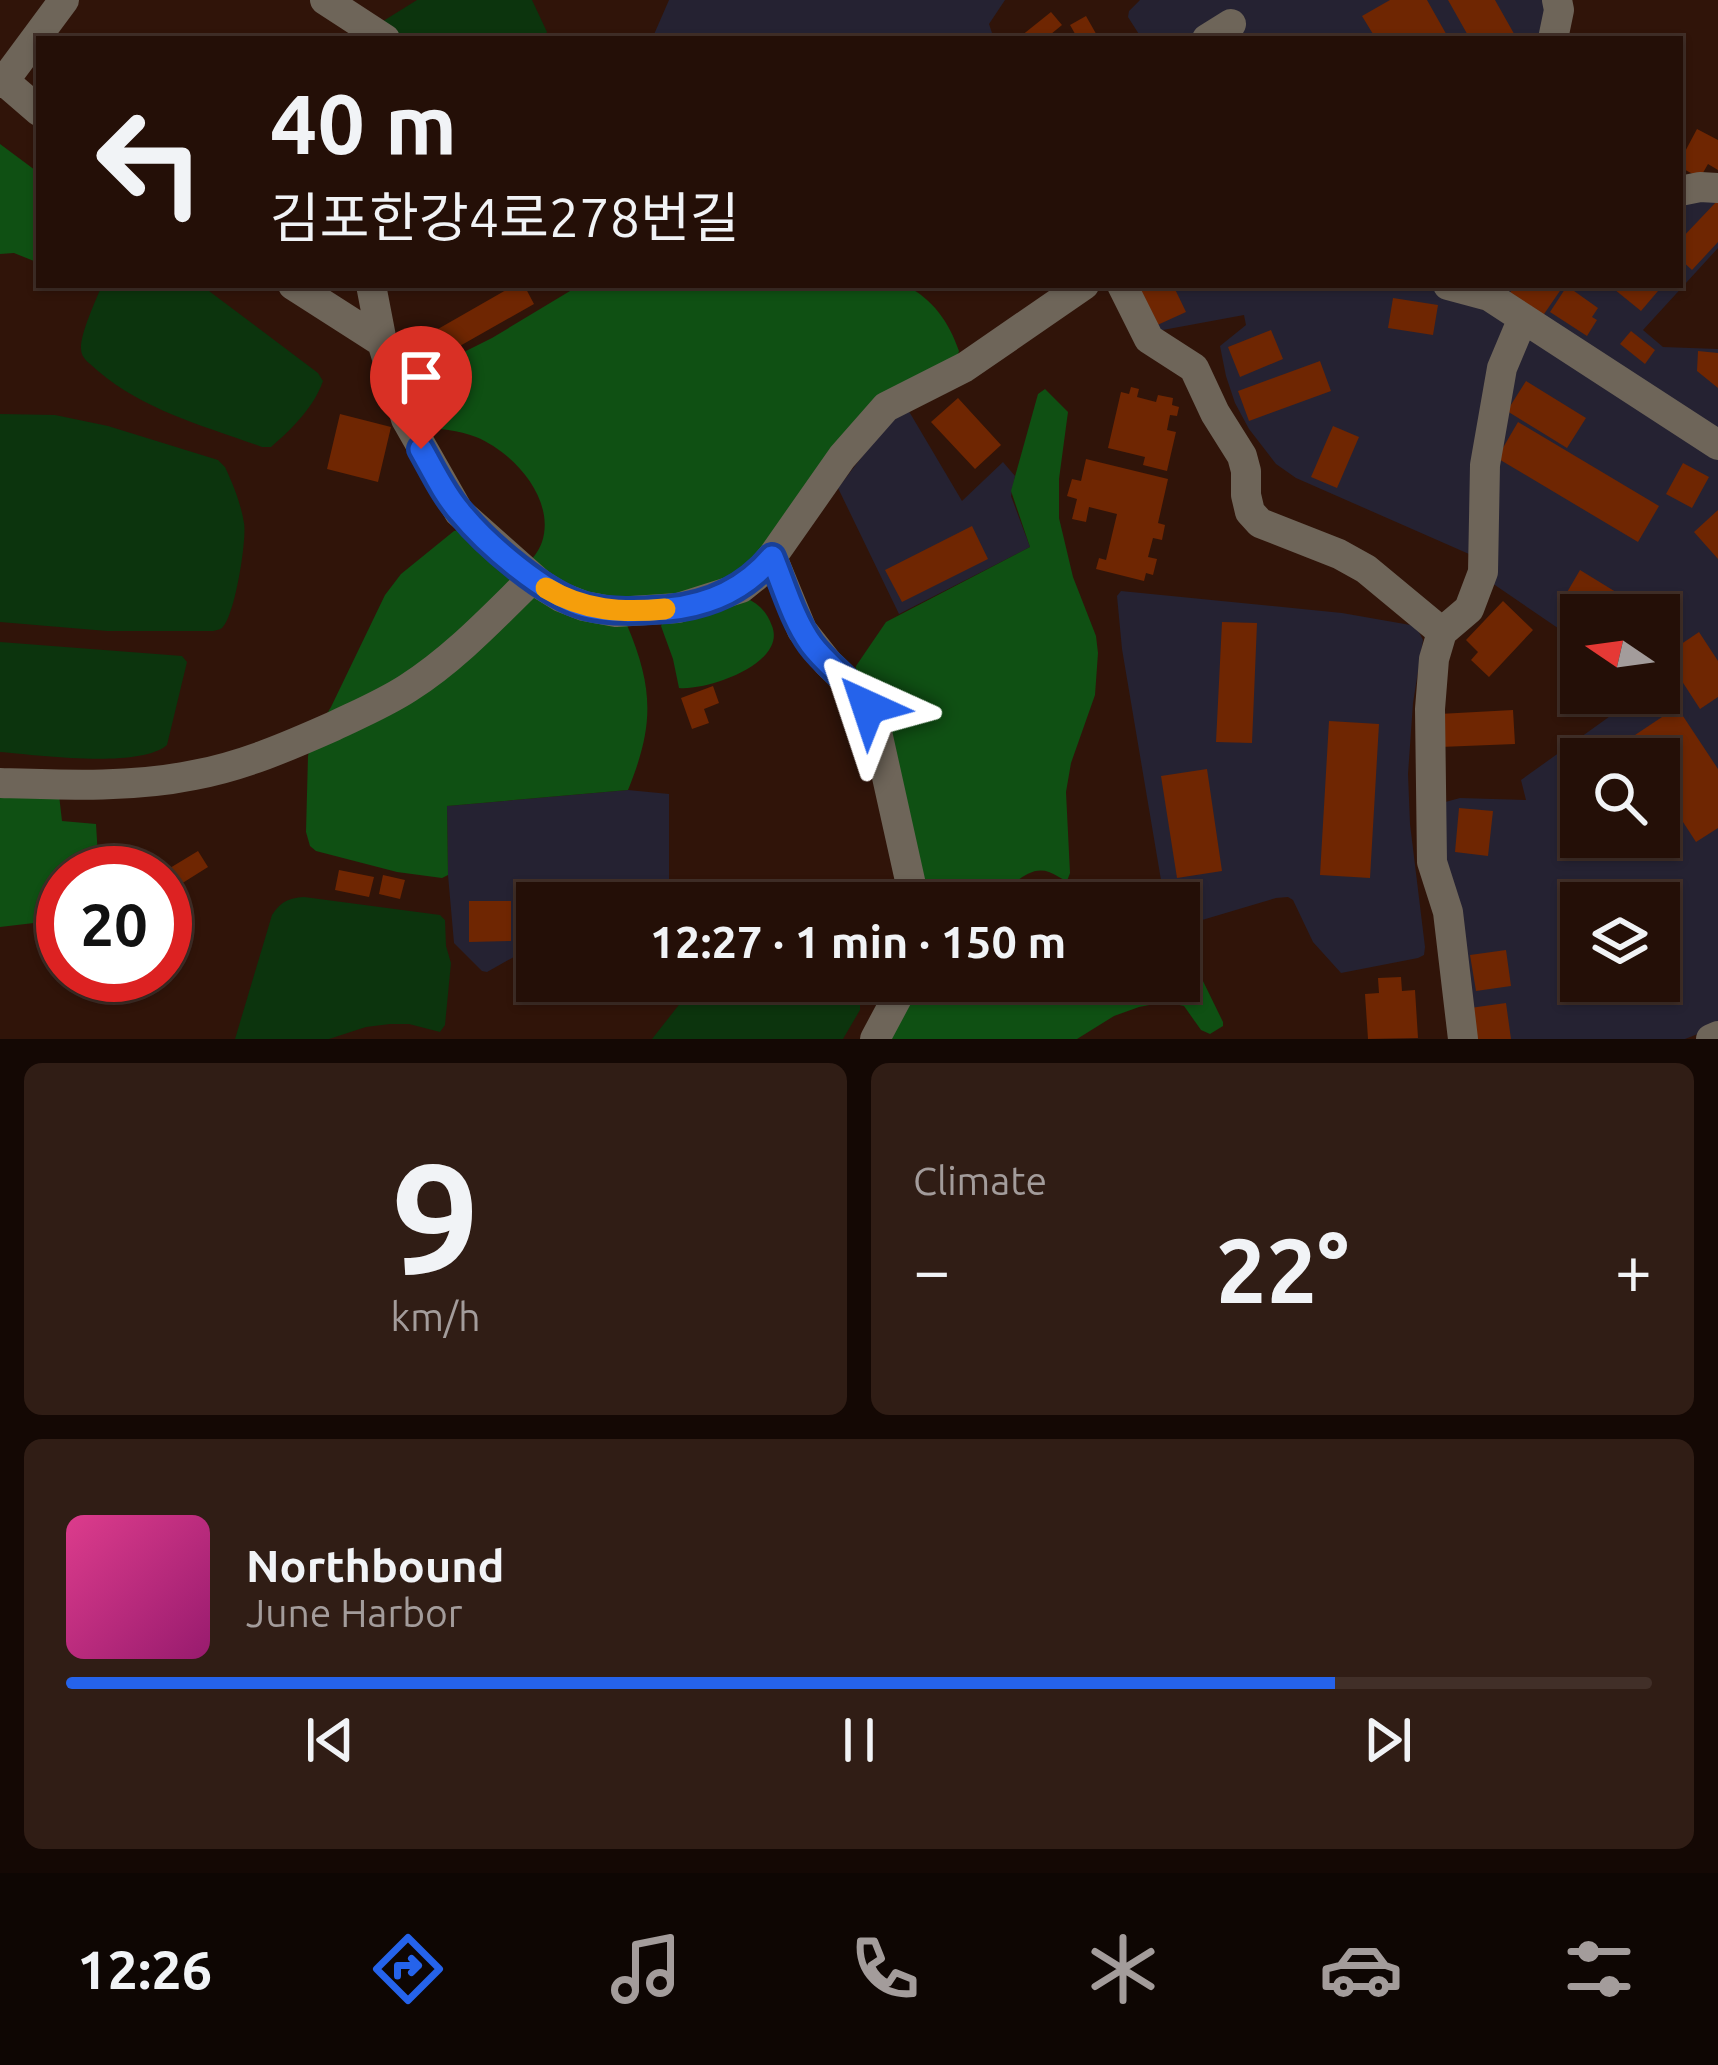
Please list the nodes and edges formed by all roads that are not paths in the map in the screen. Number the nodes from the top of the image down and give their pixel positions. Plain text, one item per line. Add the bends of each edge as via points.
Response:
1 (64, 0) edge
2 (325, 0) edge
3 (37, 36) edge
4 (380, 36) edge
5 (36, 37) edge
6 (2, 82) edge
7 (36, 109) edge
8 (1718, 188) edge
9 (1683, 190) edge
10 (298, 288) edge
11 (372, 288) edge
12 (1080, 288) edge
13 (1124, 288) edge
14 (1491, 290) edge
15 (1523, 319) junction
16 (382, 342) junction
17 (1718, 445) edge
18 (772, 557) junction
19 (533, 578) junction
20 (1442, 632) junction
21 (0, 782) edge
22 (911, 882) edge
23 (895, 1002) edge
24 (875, 1039) edge
25 (1463, 1039) edge

1 - 3 lane
2 - 4 lane
5 - 6 lane
6 - 7 lane
8 - 9 lane
10 - 16 lane
11 - 16 lane
12 - 18 lane via 965,367 886,406
13 - 20 lane via 1149,339 1194,368 1242,455 1250,512 1260,523 1366,569
14 - 15 lane
15 - 17 lane
15 - 20 lane via 1502,368 1485,465 1484,572 1469,609
16 - 19 lane via 406,419 459,512
18 - 19 lane via 741,588 659,610 584,606
18 - 22 lane via 802,630 868,707
19 - 21 lane via 419,681 295,744 158,781
20 - 25 lane via 1430,709 1432,862 1448,912
23 - 24 lane

